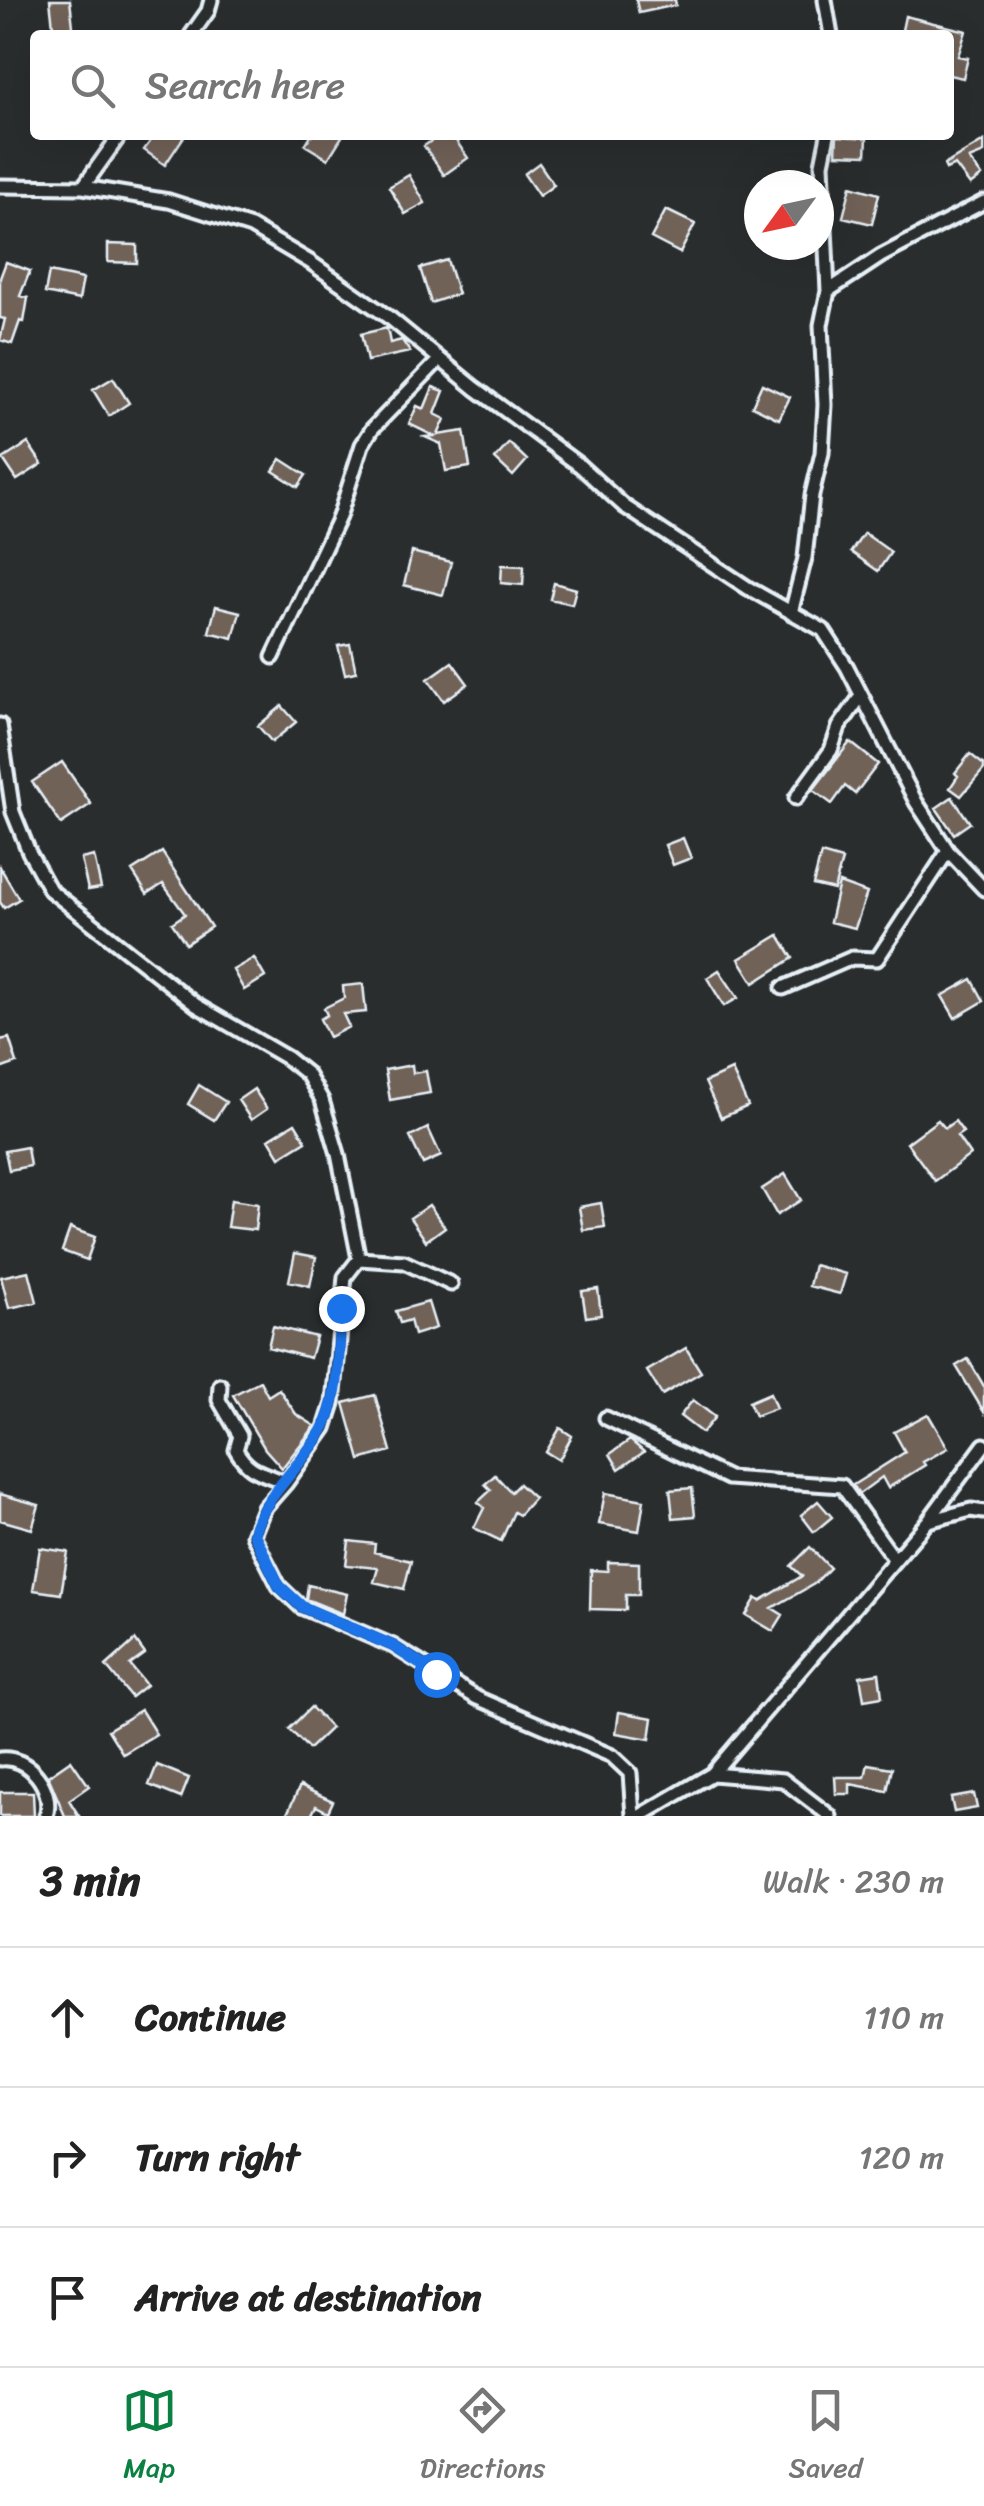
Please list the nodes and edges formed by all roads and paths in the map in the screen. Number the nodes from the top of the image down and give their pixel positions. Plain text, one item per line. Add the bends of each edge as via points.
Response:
1 (211, 0) edge
2 (825, 0) edge
3 (195, 30) edge
4 (829, 30) edge
5 (116, 140) edge
6 (827, 140) edge
7 (0, 186) edge
8 (83, 187) junction
9 (984, 202) edge
10 (828, 291) junction
11 (440, 359) junction
12 (791, 614) junction
13 (273, 657) dead end
14 (862, 696) junction
15 (0, 725) edge
16 (796, 798) dead end
17 (6, 810) edge
18 (948, 851) junction
19 (984, 889) edge
20 (783, 988) dead end
21 (359, 1259) junction
22 (451, 1284) dead end
23 (220, 1385) dead end
24 (606, 1418) dead end
25 (984, 1445) edge
26 (286, 1483) junction
27 (984, 1512) edge
28 (928, 1521) junction
29 (894, 1560) junction
30 (0, 1759) edge
31 (712, 1774) junction
32 (46, 1816) edge
33 (637, 1816) edge
34 (830, 1816) edge

1 - 3 street
2 - 4 street
5 - 8 street
6 - 10 street via 822,164
7 - 8 street
8 - 11 street via 169,202 251,228 310,262
9 - 10 street
10 - 12 street via 821,325 822,452
11 - 12 street via 624,506
11 - 13 street via 362,444 339,517
12 - 14 street via 823,630
14 - 16 street
14 - 18 street
15 - 17 street
17 - 21 street via 50,890 196,1005 307,1074 338,1154
18 - 19 street
18 - 20 street via 877,959 852,958
21 - 22 street via 404,1262
21 - 26 street via 345,1277 333,1403
23 - 26 street via 244,1462
24 - 29 street via 728,1478 842,1486
25 - 28 street
26 - 33 street via 264,1508 254,1534 279,1586 302,1607 393,1646 477,1698 612,1756 630,1773
27 - 28 street
28 - 29 street
29 - 31 street
30 - 32 street via 22,1762 38,1776
31 - 33 street
31 - 34 street via 783,1780

